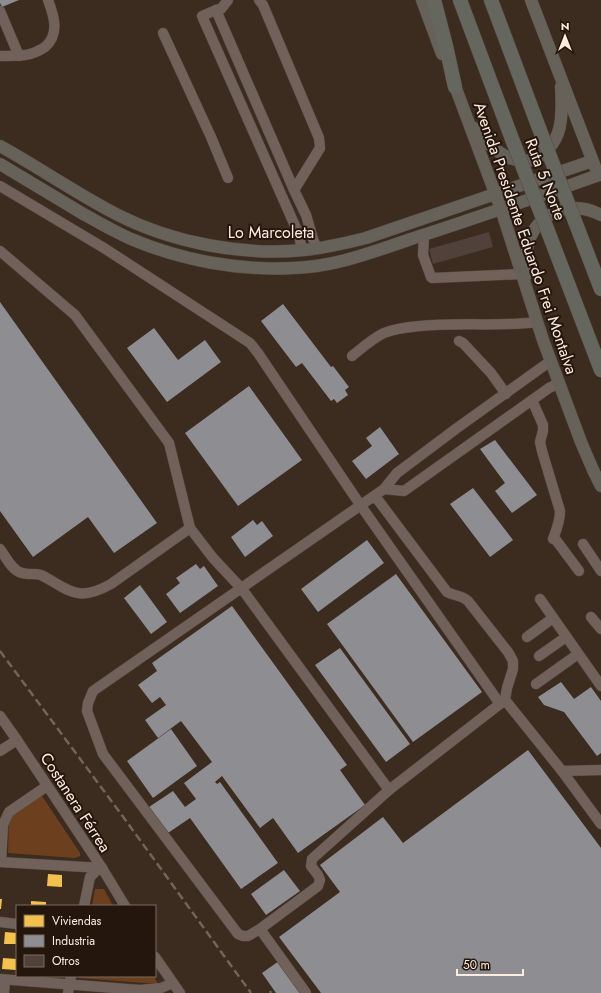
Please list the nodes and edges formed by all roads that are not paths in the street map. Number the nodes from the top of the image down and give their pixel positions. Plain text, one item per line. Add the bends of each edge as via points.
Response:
1 (48, 0) edge
2 (228, 0) edge
3 (259, 0) edge
4 (422, 0) edge
5 (434, 0) edge
6 (460, 0) edge
7 (491, 0) edge
8 (531, 0) edge
9 (216, 10) junction
10 (0, 11) edge
11 (163, 33) dead end
12 (234, 52) junction
13 (0, 56) edge
14 (19, 56) junction
15 (220, 57) junction
16 (560, 77) junction
17 (455, 87) junction
18 (251, 93) junction
19 (239, 99) junction
20 (467, 117) junction
21 (270, 136) junction
22 (258, 142) junction
23 (0, 146) edge
24 (597, 160) edge
25 (0, 164) edge
26 (600, 177) edge
27 (228, 178) dead end
28 (0, 186) edge
29 (71, 188) junction
30 (294, 190) junction
31 (495, 193) junction
32 (60, 200) junction
33 (91, 200) junction
34 (501, 209) junction
35 (80, 212) junction
36 (601, 215) edge
37 (424, 235) junction
38 (317, 248) junction
39 (302, 250) junction
40 (0, 251) edge
41 (522, 274) junction
42 (601, 289) edge
43 (527, 292) junction
44 (537, 322) junction
45 (459, 341) dead end
46 (352, 356) dead end
47 (552, 364) junction
48 (601, 370) edge
49 (559, 383) junction
50 (506, 394) junction
51 (532, 400) junction
52 (601, 486) edge
53 (384, 489) junction
54 (375, 496) junction
55 (361, 506) junction
56 (190, 528) junction
57 (583, 544) dead end
58 (0, 549) edge
59 (579, 571) dead end
60 (601, 571) edge
61 (242, 589) junction
62 (540, 599) dead end
63 (590, 617) dead end
64 (553, 618) junction
65 (601, 629) edge
66 (527, 637) dead end
67 (566, 637) junction
68 (578, 654) junction
69 (539, 656) dead end
70 (536, 684) dead end
71 (601, 686) edge
72 (502, 702) junction
73 (0, 716) edge
74 (17, 740) junction
75 (0, 751) edge
76 (601, 770) edge
77 (562, 771) junction
78 (47, 786) junction
79 (389, 790) junction
80 (599, 818) edge
81 (0, 862) edge
82 (102, 868) junction
83 (84, 905) edge
84 (124, 905) edge
85 (0, 922) edge
86 (16, 924) edge
87 (260, 929) junction
88 (156, 958) edge
89 (2, 979) edge
90 (173, 983) junction
91 (70, 984) edge
92 (4, 993) edge
93 (180, 993) edge
94 (306, 993) edge

1 - 14 street via 54,22 52,40 37,52
2 - 9 street
3 - 30 street via 319,138 320,148
4 - 17 main road, Avenida Presidente Eduardo Frei Montalva
5 - 17 highway
6 - 48 highway, Ruta 5 Norte, bridge
7 - 42 highway, Ruta 5 Norte, bridge
8 - 16 main road
9 - 12 street
9 - 15 street via 202,16
10 - 14 street
11 - 27 street
12 - 15 street
12 - 18 street
13 - 14 street
15 - 19 street
16 - 20 main road via 559,132 548,150 539,157 519,160 503,155 488,144
16 - 24 main road
17 - 20 main road, Avenida Presidente Eduardo Frei Montalva
18 - 19 street
18 - 21 street
19 - 22 street
20 - 31 main road, Avenida Presidente Eduardo Frei Montalva
21 - 22 street
21 - 30 street
22 - 39 street via 296,228
23 - 29 main road, Lo Marcoleta
24 - 26 main road
24 - 31 main road, Lo Marcoleta
25 - 32 main road, Lo Marcoleta
26 - 34 main road, Lo Marcoleta
28 - 55 street via 104,248 250,343
29 - 32 main road via 67,196
29 - 33 main road, Lo Marcoleta
30 - 38 street
31 - 34 main road, Avenida Presidente Eduardo Frei Montalva
31 - 38 main road, Lo Marcoleta via 366,238
32 - 35 main road, Lo Marcoleta
33 - 35 main road via 83,205
33 - 39 main road, Lo Marcoleta via 135,223 188,241 227,249
34 - 37 main road, Lo Marcoleta
34 - 41 main road, Avenida Presidente Eduardo Frei Montalva
35 - 37 main road, Lo Marcoleta via 113,231 148,246 206,261 250,267 294,268 321,265 350,259
36 - 43 main road via 586,209 571,208 556,211 538,225 527,246
37 - 41 street via 423,255 432,278
38 - 39 main road, Lo Marcoleta
40 - 56 street via 75,315 169,443
41 - 43 main road, Avenida Presidente Eduardo Frei Montalva
43 - 44 main road, Avenida Presidente Eduardo Frei Montalva
44 - 46 street via 402,327 385,332
44 - 47 main road, Avenida Presidente Eduardo Frei Montalva
45 - 50 street via 491,373
47 - 49 main road, Avenida Presidente Eduardo Frei Montalva
47 - 50 street via 545,365
49 - 51 street
49 - 52 main road, Avenida Presidente Eduardo Frei Montalva via 592,470
50 - 53 street via 397,473
51 - 53 street via 404,491
51 - 59 street via 544,425 540,442 560,511 553,539
53 - 54 street
54 - 55 street
54 - 72 street via 447,592 464,597 508,652 513,661 513,669
55 - 61 street
55 - 72 street
56 - 58 street via 111,584 99,591 87,593 75,593 39,574 23,574 17,571
56 - 61 street
57 - 60 street
61 - 79 street
61 - 87 street via 93,691 87,711 103,754 238,934 248,936
62 - 64 street
63 - 65 street
64 - 66 street
64 - 67 street
67 - 68 street
67 - 69 street
68 - 70 street
68 - 71 street
72 - 77 street
72 - 79 street
73 - 74 street, Costanera Férrea
74 - 75 street
74 - 78 street, Costanera Férrea
76 - 77 street
77 - 80 street
78 - 81 street via 8,812 3,825
78 - 82 street, Costanera Férrea
79 - 87 street via 312,859 311,866 320,880 318,886
81 - 82 street
82 - 83 street via 90,877
82 - 84 street, Costanera Férrea
85 - 86 street
87 - 94 street
88 - 90 street
89 - 91 street
89 - 92 street
90 - 91 street via 148,990
90 - 93 street

